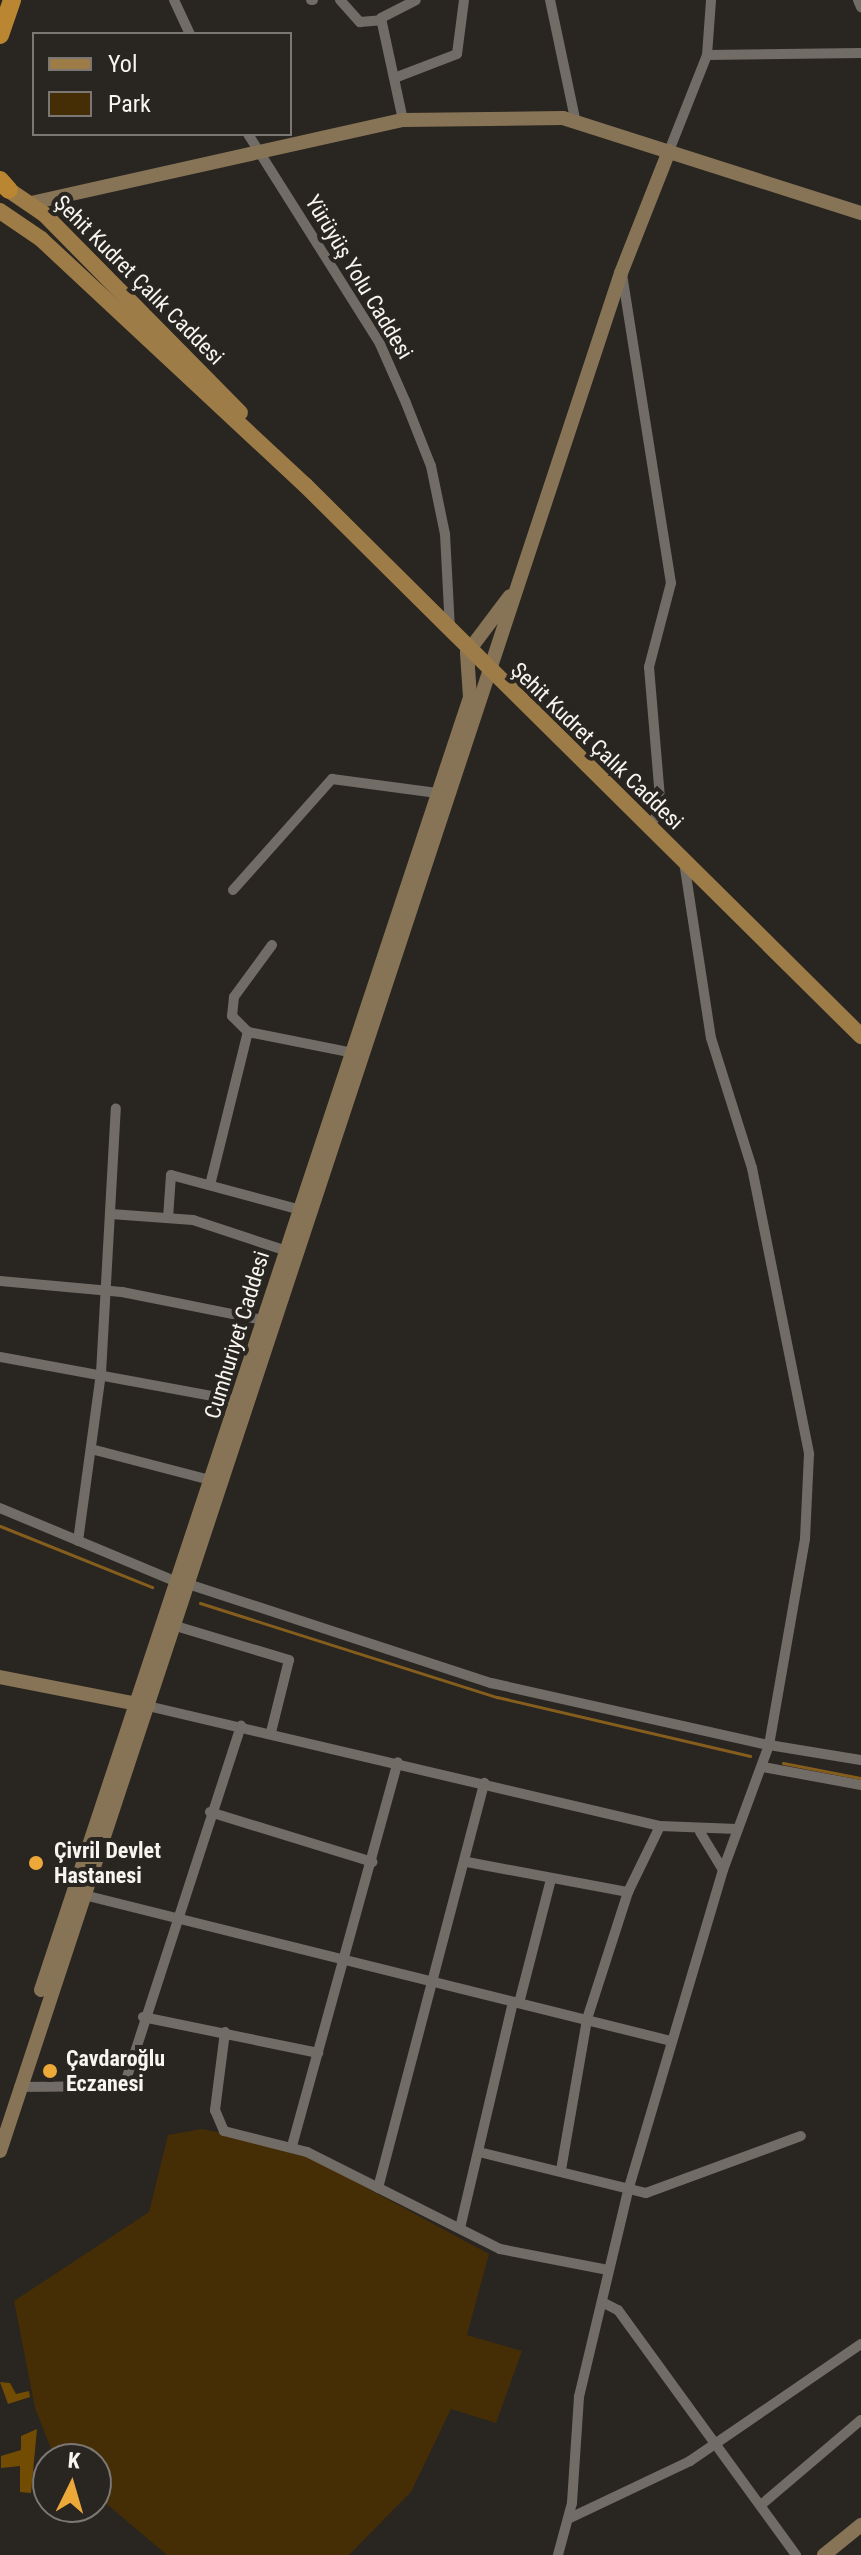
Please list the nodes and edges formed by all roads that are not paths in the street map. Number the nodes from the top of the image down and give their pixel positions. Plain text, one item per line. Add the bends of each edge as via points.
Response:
1 (12, 0) edge
2 (174, 0) edge
3 (340, 0) edge
4 (416, 0) edge
5 (464, 0) edge
6 (550, 0) edge
7 (711, 0) edge
8 (858, 0) edge
9 (386, 5) edge
10 (861, 7) edge
11 (381, 20) junction
12 (189, 32) edge
13 (0, 35) edge
14 (861, 53) edge
15 (707, 55) junction
16 (397, 77) junction
17 (575, 119) junction
18 (403, 120) junction
19 (249, 136) edge
20 (669, 151) junction
21 (262, 156) junction
22 (3, 185) edge
23 (31, 203) junction
24 (0, 211) edge
25 (861, 213) edge
26 (621, 273) junction
27 (305, 485) junction
28 (517, 587) junction
29 (451, 635) junction
30 (467, 653) junction
31 (490, 673) junction
32 (437, 793) junction
33 (648, 827) junction
34 (684, 862) junction
35 (233, 890) dead end
36 (272, 945) dead end
37 (248, 1032) junction
38 (861, 1036) edge
39 (353, 1053) junction
40 (116, 1108) dead end
41 (211, 1181) junction
42 (301, 1210) junction
43 (111, 1214) junction
44 (168, 1218) junction
45 (287, 1251) junction
46 (0, 1281) edge
47 (106, 1291) junction
48 (271, 1321) junction
49 (0, 1357) edge
50 (101, 1373) junction
51 (240, 1401) junction
52 (91, 1449) junction
53 (214, 1481) junction
54 (0, 1508) edge
55 (78, 1541) junction
56 (185, 1584) junction
57 (179, 1627) junction
58 (0, 1677) edge
59 (146, 1705) junction
60 (241, 1725) junction
61 (271, 1732) junction
62 (769, 1745) junction
63 (861, 1760) edge
64 (398, 1762) junction
65 (763, 1767) junction
66 (484, 1783) junction
67 (861, 1785) edge
68 (210, 1812) junction
69 (660, 1826) junction
70 (737, 1829) junction
71 (700, 1832) junction
72 (373, 1862) junction
73 (467, 1862) junction
74 (723, 1870) junction
75 (551, 1879) junction
76 (628, 1892) junction
77 (80, 1894) junction
78 (174, 1919) junction
79 (347, 1961) junction
80 (436, 1982) junction
81 (516, 2002) junction
82 (143, 2017) junction
83 (587, 2019) junction
84 (35, 2030) junction
85 (225, 2032) junction
86 (671, 2041) junction
87 (318, 2053) junction
88 (19, 2087) junction
89 (801, 2136) dead end
90 (292, 2146) junction
91 (0, 2151) edge
92 (483, 2153) junction
93 (561, 2170) junction
94 (378, 2188) junction
95 (628, 2191) junction
96 (460, 2228) junction
97 (608, 2270) junction
98 (602, 2302) junction
99 (861, 2344) edge
100 (861, 2420) edge
101 (714, 2446) junction
102 (761, 2505) junction
103 (570, 2518) junction
104 (861, 2525) edge
105 (558, 2555) edge
106 (796, 2555) edge
107 (824, 2555) edge

1 - 13 highway
2 - 12 street
3 - 11 street via 360,22
4 - 9 street
5 - 16 street via 457,54
6 - 17 street
7 - 15 street
8 - 10 street
9 - 11 street
11 - 16 street
14 - 15 street
15 - 20 street
16 - 18 street
17 - 18 main road
17 - 20 main road
18 - 21 main road
19 - 21 street, Yürüyüş Yolu Caddesi
20 - 25 main road
20 - 26 main road, Cumhuriyet Caddesi
21 - 23 main road
21 - 29 street, Yürüyüş Yolu Caddesi via 380,344 431,466 445,534
22 - 23 main road, Şehit Kudret Çalık Caddesi
23 - 27 main road, Şehit Kudret Çalık Caddesi
24 - 27 main road, Şehit Kudret Çalık Caddesi via 50,247
26 - 28 main road, Cumhuriyet Caddesi
26 - 33 street via 671,583 649,667 661,810
27 - 29 main road, Şehit Kudret Çalık Caddesi
28 - 30 main road
28 - 31 main road, Cumhuriyet Caddesi
29 - 30 main road, Şehit Kudret Çalık Caddesi
30 - 31 main road, Şehit Kudret Çalık Caddesi
30 - 32 main road, Cumhuriyet Caddesi via 470,697
31 - 33 main road, Şehit Kudret Çalık Caddesi
31 - 48 main road, Cumhuriyet Caddesi
32 - 35 street via 332,779
32 - 39 main road, Cumhuriyet Caddesi
33 - 34 main road, Şehit Kudret Çalık Caddesi
34 - 38 main road, Şehit Kudret Çalık Caddesi
34 - 62 street via 711,1038 752,1168 809,1454 805,1539
36 - 37 street via 234,997 232,1016
37 - 39 street
37 - 41 street
39 - 42 main road, Cumhuriyet Caddesi
40 - 43 street
41 - 42 street
41 - 44 street via 171,1175
42 - 45 main road, Cumhuriyet Caddesi
43 - 44 street
43 - 47 street
44 - 45 street
45 - 48 main road, Cumhuriyet Caddesi
46 - 47 street
47 - 48 street
47 - 50 street
48 - 51 main road, Cumhuriyet Caddesi
48 - 56 main road, Cumhuriyet Caddesi
49 - 50 street
50 - 51 street
50 - 52 street
51 - 53 main road, Cumhuriyet Caddesi
52 - 53 street
52 - 55 street
53 - 56 main road, Cumhuriyet Caddesi
54 - 55 street
55 - 56 street
56 - 57 main road, Cumhuriyet Caddesi
56 - 59 main road, Cumhuriyet Caddesi
56 - 62 street via 491,1683
57 - 59 main road, Cumhuriyet Caddesi
57 - 61 street via 289,1660
58 - 59 main road
59 - 60 street
59 - 77 main road, Cumhuriyet Caddesi
59 - 84 main road, Cumhuriyet Caddesi via 71,1885 43,1973
60 - 61 street
60 - 68 street
61 - 64 street
62 - 63 street
62 - 65 street
64 - 66 street
64 - 72 street
65 - 67 street
65 - 70 street
66 - 69 street
66 - 73 street
68 - 72 street
68 - 78 street
69 - 71 street
69 - 76 street
70 - 71 street
70 - 74 street
71 - 74 street
72 - 79 street
73 - 75 street
73 - 80 street
74 - 86 street
75 - 76 street
75 - 81 street
76 - 83 street
77 - 78 street
77 - 84 main road, Cumhuriyet Caddesi
78 - 79 street
78 - 82 street
79 - 80 street
79 - 87 street
80 - 81 street
80 - 94 street
81 - 83 street
81 - 92 street
82 - 85 street
82 - 88 street via 124,2086
83 - 86 street
83 - 93 street
84 - 88 main road, Cumhuriyet Caddesi
85 - 87 street
85 - 90 street via 218,2124
86 - 95 street
87 - 90 street
88 - 91 main road, Cumhuriyet Caddesi
89 - 95 street via 655,2191
90 - 94 street
92 - 93 street
92 - 96 street
93 - 95 street
94 - 96 street
95 - 97 street
96 - 97 street via 500,2249
97 - 98 street
98 - 101 street via 618,2310
98 - 103 street via 576,2417
99 - 101 street
100 - 102 street
101 - 102 street
101 - 103 street
102 - 106 street
103 - 105 street
104 - 107 main road

